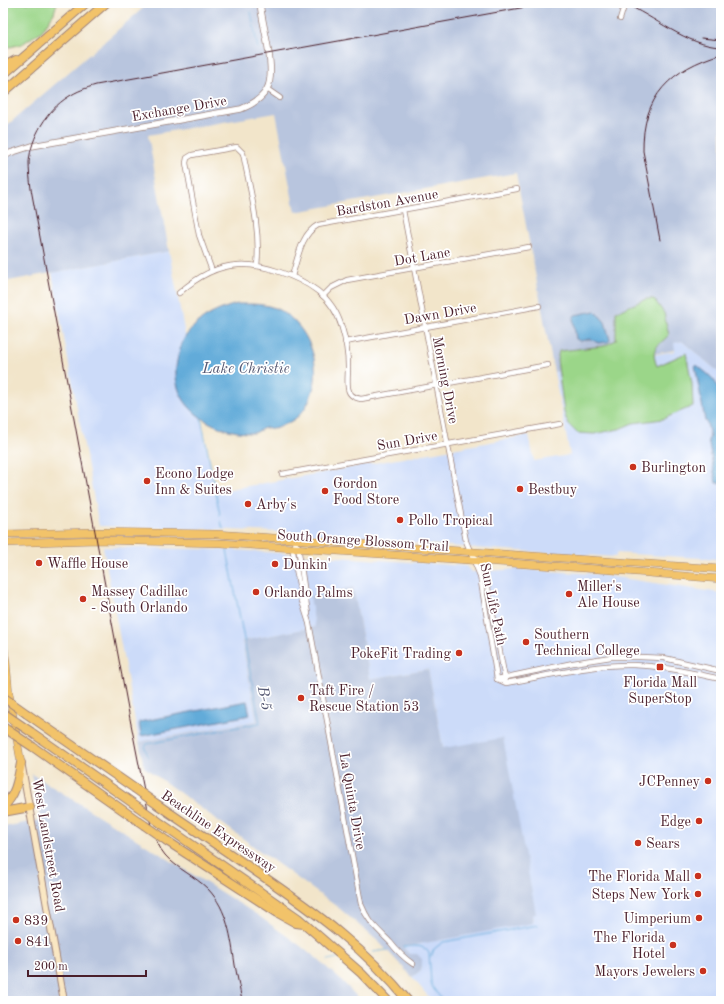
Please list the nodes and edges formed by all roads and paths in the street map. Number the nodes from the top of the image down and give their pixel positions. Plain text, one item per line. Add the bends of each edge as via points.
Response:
1 (86, 3) edge
2 (106, 3) edge
3 (260, 3) edge
4 (625, 3) edge
5 (620, 19) dead end
6 (29, 52) junction
7 (3, 67) edge
8 (3, 75) edge
9 (267, 89) junction
10 (3, 93) edge
11 (280, 98) dead end
12 (3, 158) edge
13 (517, 189) dead end
14 (403, 210) junction
15 (529, 247) dead end
16 (257, 266) junction
17 (414, 268) junction
18 (212, 271) junction
19 (292, 276) junction
20 (179, 293) dead end
21 (323, 296) junction
22 (539, 306) dead end
23 (425, 327) junction
24 (345, 342) junction
25 (548, 365) dead end
26 (436, 386) junction
27 (560, 424) dead end
28 (447, 444) junction
29 (282, 474) dead end
30 (150, 532) junction
31 (3, 534) edge
32 (297, 539) junction
33 (132, 540) junction
34 (3, 543) edge
35 (296, 548) junction
36 (470, 552) junction
37 (477, 561) junction
38 (721, 569) edge
39 (303, 577) junction
40 (298, 578) junction
41 (721, 579) edge
42 (488, 621) junction
43 (494, 621) junction
44 (309, 623) junction
45 (3, 642) edge
46 (721, 671) edge
47 (3, 675) edge
48 (505, 676) junction
49 (497, 679) junction
50 (721, 679) edge
51 (506, 683) junction
52 (6, 695) edge
53 (3, 713) edge
54 (3, 727) edge
55 (3, 731) edge
56 (33, 747) junction
57 (21, 763) junction
58 (3, 807) edge
59 (30, 807) junction
60 (3, 812) edge
61 (304, 924) junction
62 (414, 964) dead end
63 (64, 1001) edge
64 (388, 1001) edge
65 (408, 1001) edge

1 - 6 highway
2 - 10 highway
3 - 9 street via 271,66
4 - 5 street
6 - 7 highway
6 - 8 highway
9 - 11 street
9 - 12 street, Exchange Drive via 251,105 241,109 32,146
13 - 14 street, Bardston Avenue
14 - 17 street, Morning Drive
14 - 19 street, Bardston Avenue via 318,225 311,229 305,237
15 - 17 street, Dot Lane
16 - 18 street via 232,265
16 - 18 street via 257,230 243,153 237,147 187,158 199,235
16 - 19 street
17 - 21 street, Dot Lane via 347,280 331,288
17 - 23 street, Morning Drive
18 - 20 street
19 - 21 street via 314,287
21 - 24 street via 337,315
22 - 23 street, Dawn Drive
23 - 24 street, Dawn Drive
23 - 26 street, Morning Drive
24 - 26 street via 348,390 356,398
25 - 26 street
26 - 28 street, Morning Drive
27 - 28 street, Sun Drive
28 - 29 street, Sun Drive
28 - 36 street, Morning Drive
30 - 31 main road, South Orange Blossom Trail
30 - 32 main road, South Orange Blossom Trail
30 - 33 main road via 133,537
32 - 35 street, La Quinta Drive
32 - 36 main road, South Orange Blossom Trail
33 - 34 main road, South Orange Blossom Trail
33 - 35 main road, South Orange Blossom Trail
35 - 37 main road, South Orange Blossom Trail
35 - 39 street, La Quinta Drive
35 - 40 street, La Quinta Drive via 293,552
36 - 37 street, Sun Life Path
36 - 38 main road, South Orange Blossom Trail
37 - 41 main road, South Orange Blossom Trail
37 - 42 street, Sun Life Path
37 - 43 street, Sun Life Path via 486,578
39 - 40 street
39 - 44 street, La Quinta Drive
40 - 44 street, La Quinta Drive
42 - 43 street
42 - 49 street, Sun Life Path
43 - 48 street, Sun Life Path
44 - 62 street, La Quinta Drive via 361,904 375,928 405,959
45 - 52 main road, West Landstreet Road
46 - 48 street via 664,658 611,657
47 - 52 main road, West Landstreet Road
48 - 49 street
48 - 51 street, Sun Life Path
49 - 51 street
50 - 51 street via 666,668 626,666 595,668
52 - 57 main road, West Landstreet Road
52 - 65 highway, Beachline Expressway, bridge via 27,714 321,917 364,954
53 - 61 highway, Beachline Expressway, bridge
54 - 56 highway, bridge
55 - 56 highway, bridge
56 - 61 highway, bridge via 167,842 278,913 296,923
57 - 58 highway via 14,794
57 - 59 main road, West Landstreet Road
59 - 60 highway
59 - 63 main road, West Landstreet Road
61 - 64 highway, Beachline Expressway via 334,948

